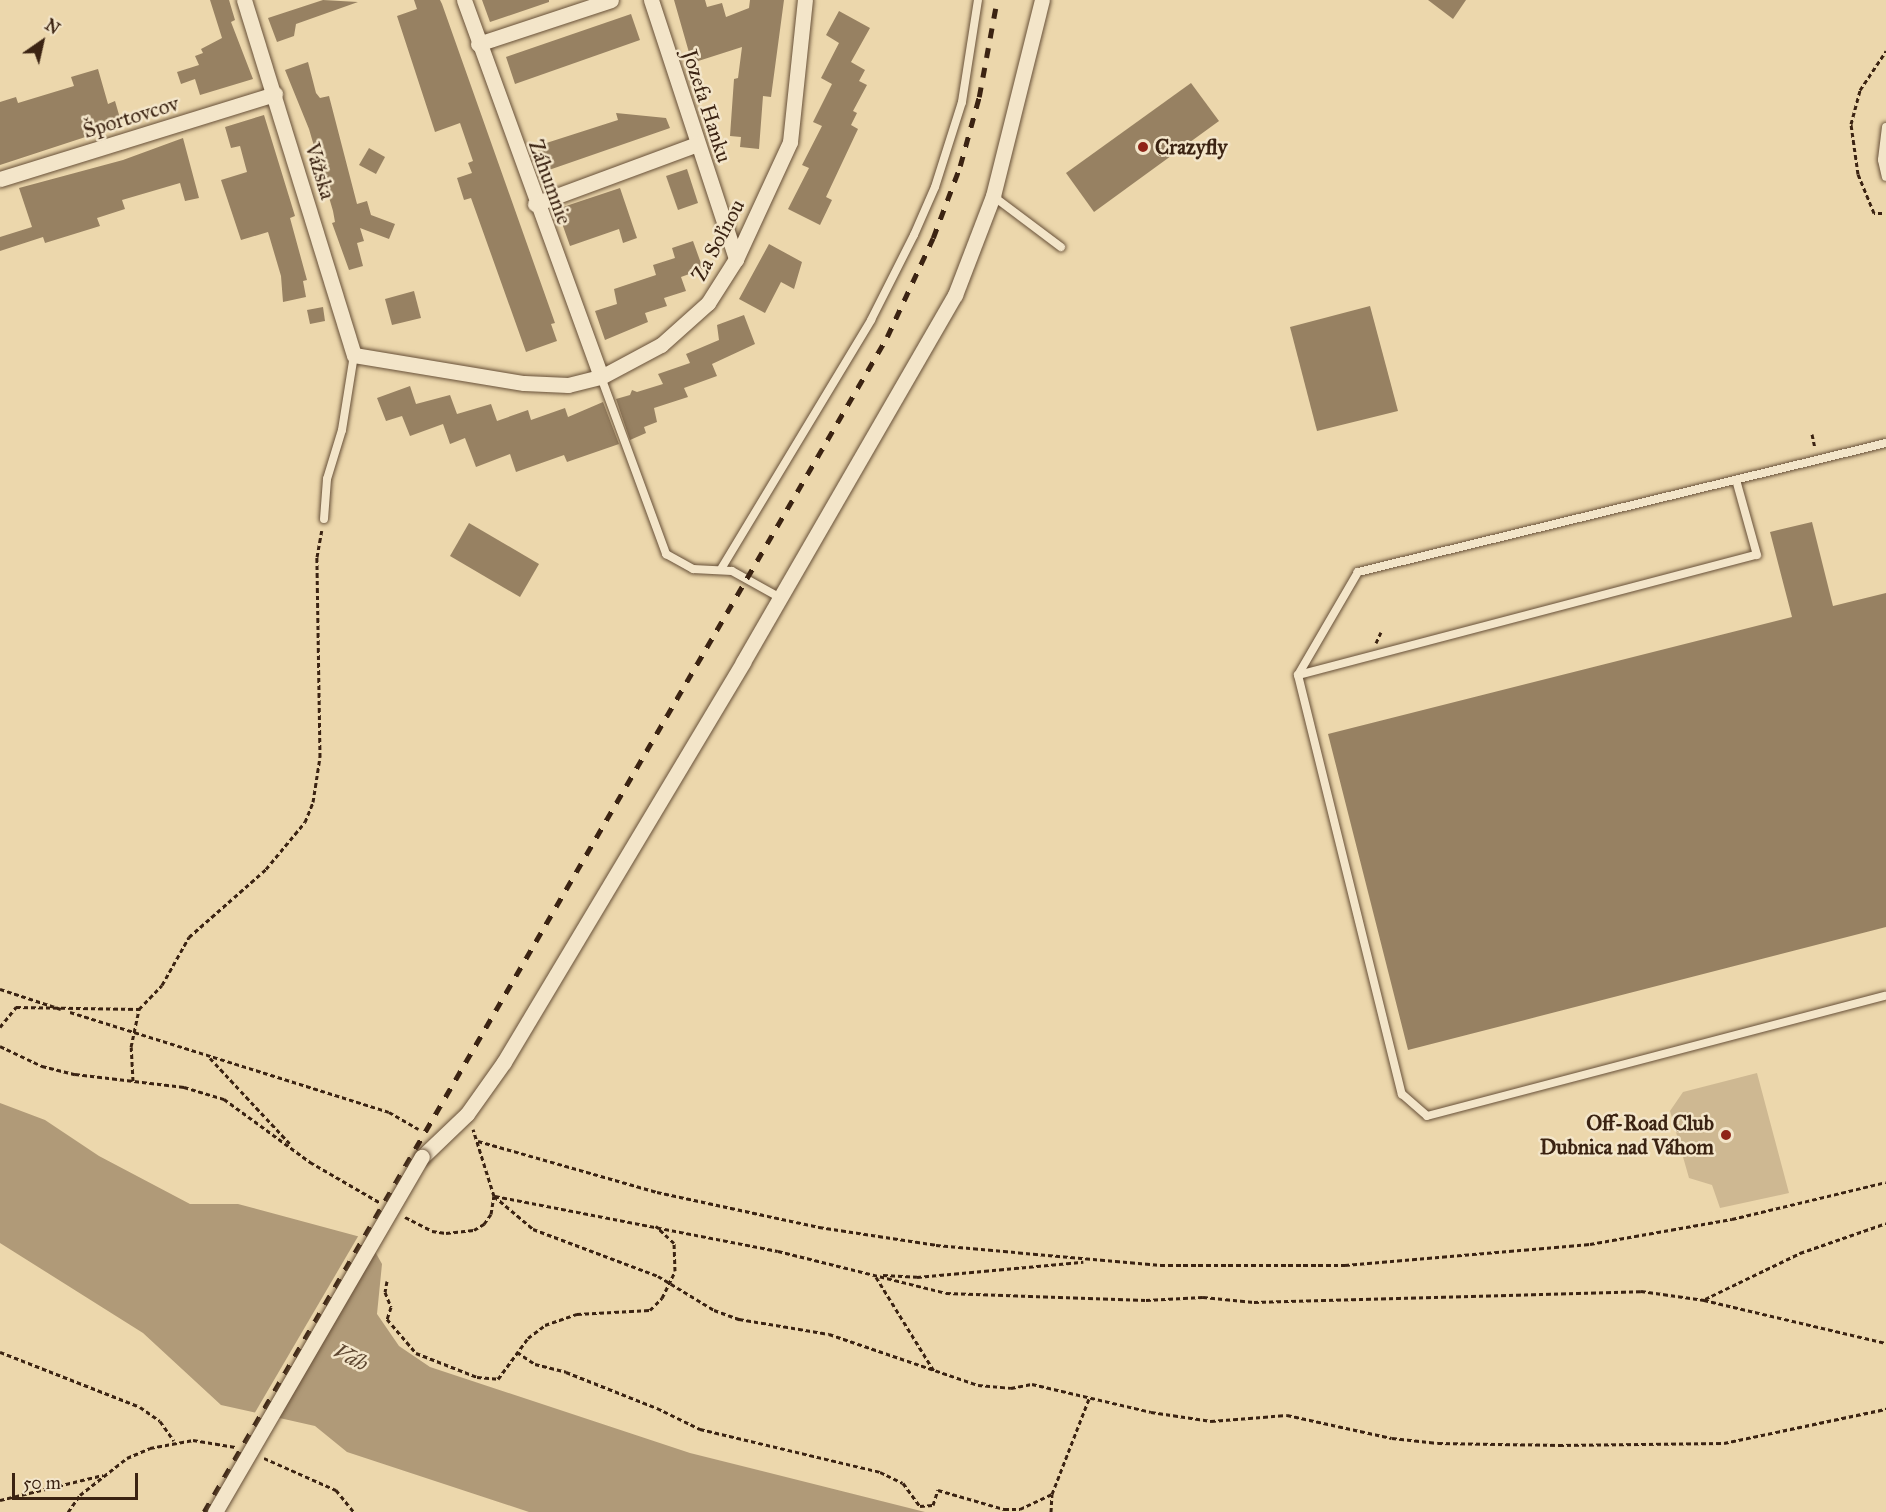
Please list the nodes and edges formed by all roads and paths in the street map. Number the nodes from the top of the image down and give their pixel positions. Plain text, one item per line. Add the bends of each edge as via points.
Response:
1 (244, 0) edge
2 (464, 0) edge
3 (611, 0) edge
4 (651, 0) edge
5 (805, 0) edge
6 (978, 0) edge
7 (1042, 0) edge
8 (478, 44) junction
9 (1886, 51) edge
10 (275, 94) junction
11 (1886, 127) edge
12 (697, 144) junction
13 (1886, 177) edge
14 (0, 179) edge
15 (993, 196) junction
16 (535, 204) junction
17 (1882, 213) dead end
18 (1061, 247) dead end
19 (736, 259) junction
20 (354, 355) junction
21 (601, 377) junction
22 (1812, 434) dead end
23 (1886, 444) edge
24 (1815, 448) dead end
25 (1736, 480) junction
26 (324, 519) joint
27 (721, 569) junction
28 (779, 597) junction
29 (1298, 675) junction
30 (0, 989) edge
31 (1886, 996) edge
32 (65, 1010) junction
33 (139, 1010) junction
34 (0, 1028) edge
35 (133, 1032) junction
36 (0, 1046) edge
37 (206, 1055) junction
38 (133, 1081) junction
39 (419, 1129) dead end
40 (478, 1140) dead end
41 (1886, 1182) edge
42 (1886, 1222) edge
43 (656, 1226) junction
44 (1091, 1261) junction
45 (875, 1275) junction
46 (387, 1281) dead end
47 (670, 1283) junction
48 (1704, 1300) junction
49 (1886, 1343) edge
50 (0, 1352) edge
51 (517, 1352) junction
52 (934, 1372) junction
53 (1090, 1396) junction
54 (1886, 1409) edge
55 (174, 1441) junction
56 (237, 1448) dead end
57 (254, 1454) dead end
58 (107, 1474) junction
59 (1052, 1494) junction
60 (0, 1500) edge
61 (68, 1512) edge
62 (215, 1512) edge
63 (354, 1512) edge
64 (1052, 1512) edge

1 - 10 street, Vážska
2 - 8 street, Záhumnie
3 - 8 street
4 - 12 street, Jozefa Hanku
5 - 19 street, Za Soľnou via 790,142
6 - 27 lane via 962,102 935,187 914,235 871,320
7 - 15 street
8 - 16 street, Záhumnie
9 - 17 path via 1860,90 1851,124 1858,174 1874,213
10 - 14 street, Športovcov
10 - 20 street, Vážska
11 - 13 lane via 1882,160
12 - 16 street
12 - 19 street, Jozefa Hanku
15 - 18 lane
15 - 28 street via 954,296
16 - 21 street, Záhumnie
19 - 21 street, Za Soľnou via 708,303 661,345
20 - 21 street, Za Soľnou via 524,383 568,385
20 - 26 lane via 342,429 327,479
21 - 27 lane via 666,554 693,569
22 - 24 path
23 - 25 lane
25 - 29 lane via 1358,572
25 - 29 lane via 1757,555
26 - 33 path via 317,556 320,758 313,802 293,840 189,937 162,985
27 - 28 lane via 741,575
28 - 62 street, bridge via 504,1062 467,1114 422,1157
29 - 31 lane via 1402,1094 1427,1116
30 - 32 path
32 - 33 path
32 - 34 path via 16,1008
32 - 35 path
33 - 35 path
35 - 37 path
35 - 38 path
36 - 38 path via 42,1066
37 - 38 path via 245,1091 297,1151 224,1099 184,1087
37 - 39 path via 389,1113
40 - 44 path via 657,1192 819,1227 936,1245
41 - 44 path via 1663,1232 1472,1257 1277,1266
42 - 48 path via 1800,1253
43 - 45 path
43 - 47 path via 674,1243 675,1271
43 - 47 path via 494,1196 533,1229
44 - 45 path via 917,1276
45 - 48 path via 946,1293 1034,1298 1321,1302 1641,1291
45 - 52 path
46 - 51 path via 385,1292 391,1307 387,1319 416,1353 477,1377 498,1379
47 - 51 path via 650,1310 566,1318 545,1324
47 - 52 path via 714,1311 830,1334
48 - 49 path
50 - 55 path via 140,1407 160,1421
51 - 59 path via 535,1364 566,1372 700,1429 880,1472 903,1483 920,1506 933,1505 938,1490 1004,1509 1020,1509
52 - 53 path via 978,1385 1011,1388 1032,1384
53 - 54 path via 1151,1412 1211,1421 1287,1415 1392,1438 1438,1443 1724,1443
53 - 59 path
55 - 56 path via 216,1441
55 - 58 path via 127,1458
57 - 63 path via 336,1490
58 - 60 path
58 - 61 path via 80,1495
59 - 64 path

